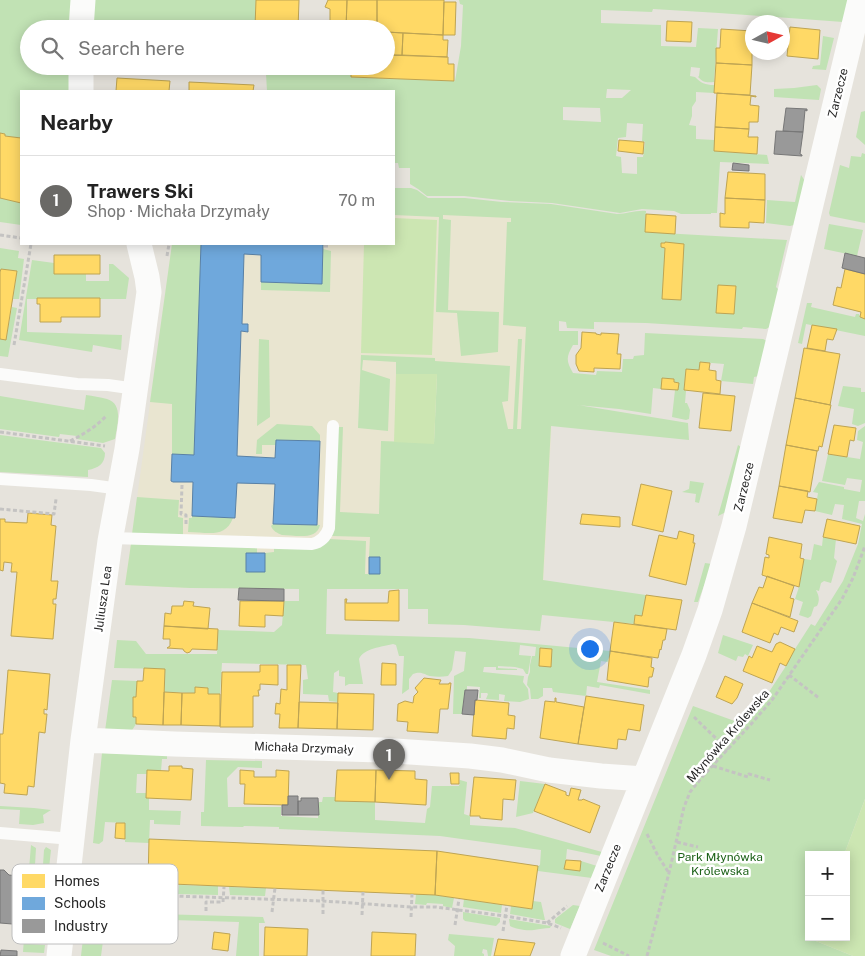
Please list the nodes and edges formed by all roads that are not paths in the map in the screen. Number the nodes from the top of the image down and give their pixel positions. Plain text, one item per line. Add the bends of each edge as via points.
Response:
1 (83, 0) edge
2 (860, 0) edge
3 (82, 20) edge
4 (81, 75) edge
5 (82, 90) edge
6 (139, 245) edge
7 (0, 374) edge
8 (136, 389) junction
9 (333, 426) dead end
10 (0, 479) edge
11 (120, 489) junction
12 (111, 538) junction
13 (83, 740) junction
14 (644, 779) junction
15 (0, 833) edge
16 (72, 839) junction
17 (69, 864) edge
18 (572, 956) edge

1 - 3 street
2 - 14 street, Zarzecze via 723,567 694,656
4 - 5 street
6 - 8 street, Juliusza Lea via 148,277 148,292
7 - 8 lane
8 - 11 street, Juliusza Lea
9 - 12 lane via 329,528 319,542
10 - 11 lane
11 - 12 street, Juliusza Lea
12 - 13 street, Juliusza Lea
13 - 14 street, Michała Drzymały via 470,756 557,771
13 - 16 street, Juliusza Lea
14 - 18 street, Zarzecze
15 - 16 lane
16 - 17 street, Juliusza Lea

